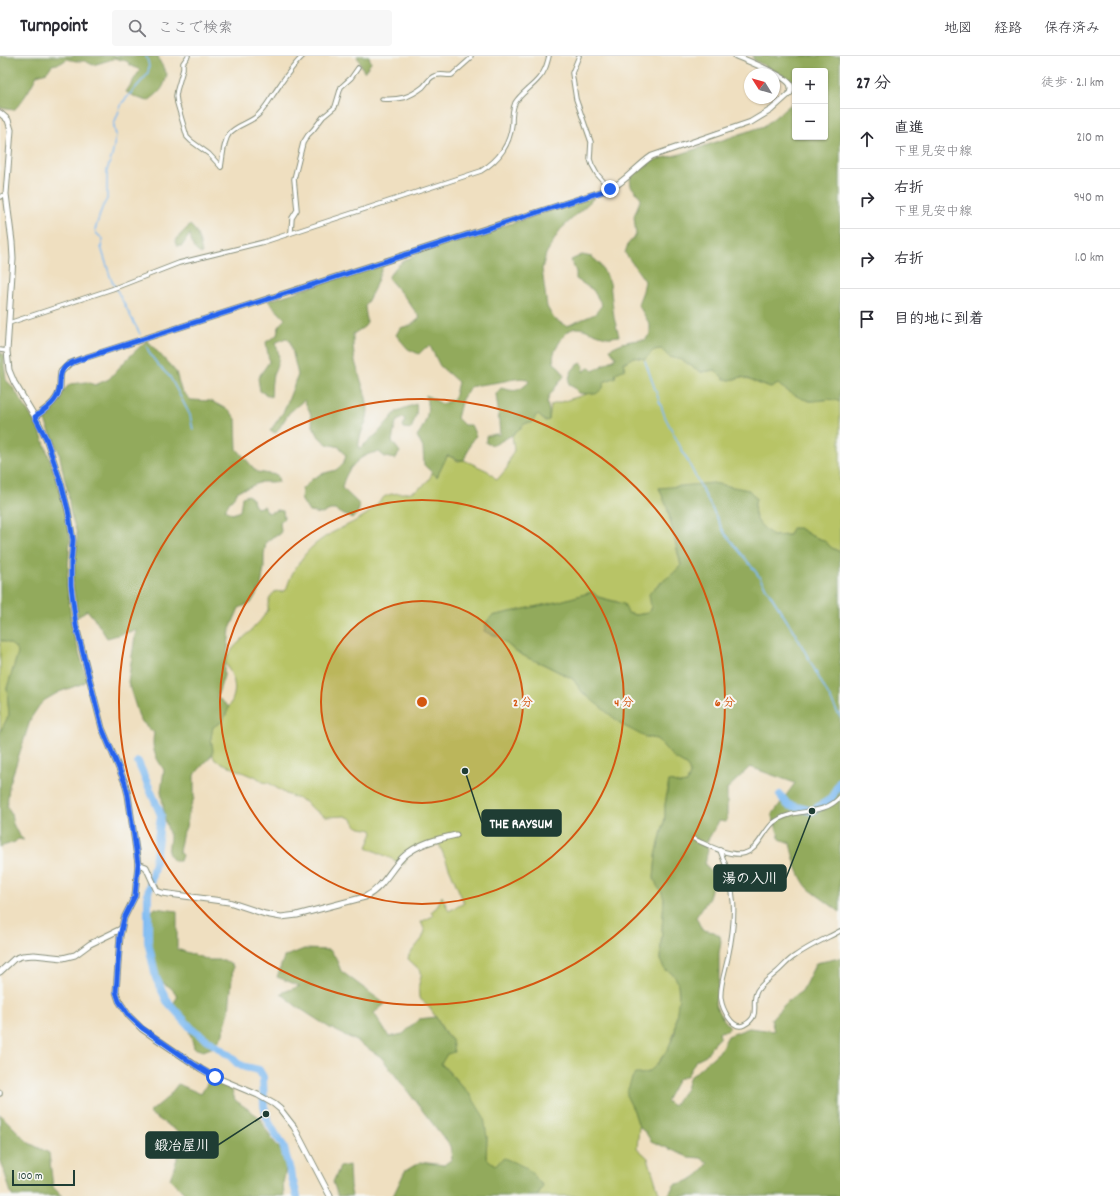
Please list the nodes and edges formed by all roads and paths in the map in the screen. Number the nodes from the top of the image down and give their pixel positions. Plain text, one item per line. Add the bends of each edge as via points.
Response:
1 (188, 56) edge
2 (304, 56) edge
3 (471, 56) edge
4 (549, 56) edge
5 (578, 56) edge
6 (736, 56) edge
7 (358, 68) dead end
8 (382, 98) dead end
9 (0, 112) edge
10 (610, 189) junction
11 (6, 194) junction
12 (0, 196) edge
13 (291, 232) junction
14 (9, 323) junction
15 (0, 350) edge
16 (7, 351) junction
17 (35, 417) junction
18 (840, 797) edge
19 (456, 835) dead end
20 (694, 839) dead end
21 (720, 850) junction
22 (138, 864) junction
23 (121, 929) junction
24 (840, 931) edge
25 (0, 972) edge
26 (330, 1196) edge

1 - 2 street via 183,63 177,103 188,137 221,167 228,136 233,130 261,113
3 - 8 street via 452,75 435,76 405,98
4 - 13 street via 539,78 518,98 512,112 510,135 506,145 489,166 463,177
5 - 10 street via 572,73 576,99 591,142 590,159 597,174
6 - 10 street via 788,82 792,90 771,110 752,122 652,156
7 - 13 street via 341,87 335,107 323,117 303,143 294,179 297,210 292,218
9 - 11 street via 8,120 11,130
10 - 17 street via 81,359 64,368 57,397
11 - 12 street
11 - 14 street via 13,258
13 - 14 street via 264,242 179,263 112,289
14 - 16 street
15 - 16 street
16 - 17 street via 9,370 14,382
17 - 22 street via 46,438 68,510 73,540 71,585 76,626 102,728 127,789
18 - 21 street via 829,807 795,813 777,820 756,846 745,853
19 - 22 street via 419,845 402,858 373,893 365,897 282,917 229,902 162,893 157,891 146,867
20 - 21 street
21 - 24 street via 732,887 734,917 720,998 726,1013 735,1025 743,1025 752,1018 757,990 788,961
22 - 23 street via 135,896
23 - 25 street via 90,944 75,955 63,958 22,956 14,959
23 - 26 street via 115,984 119,1001 129,1016 201,1069 280,1109 294,1127

